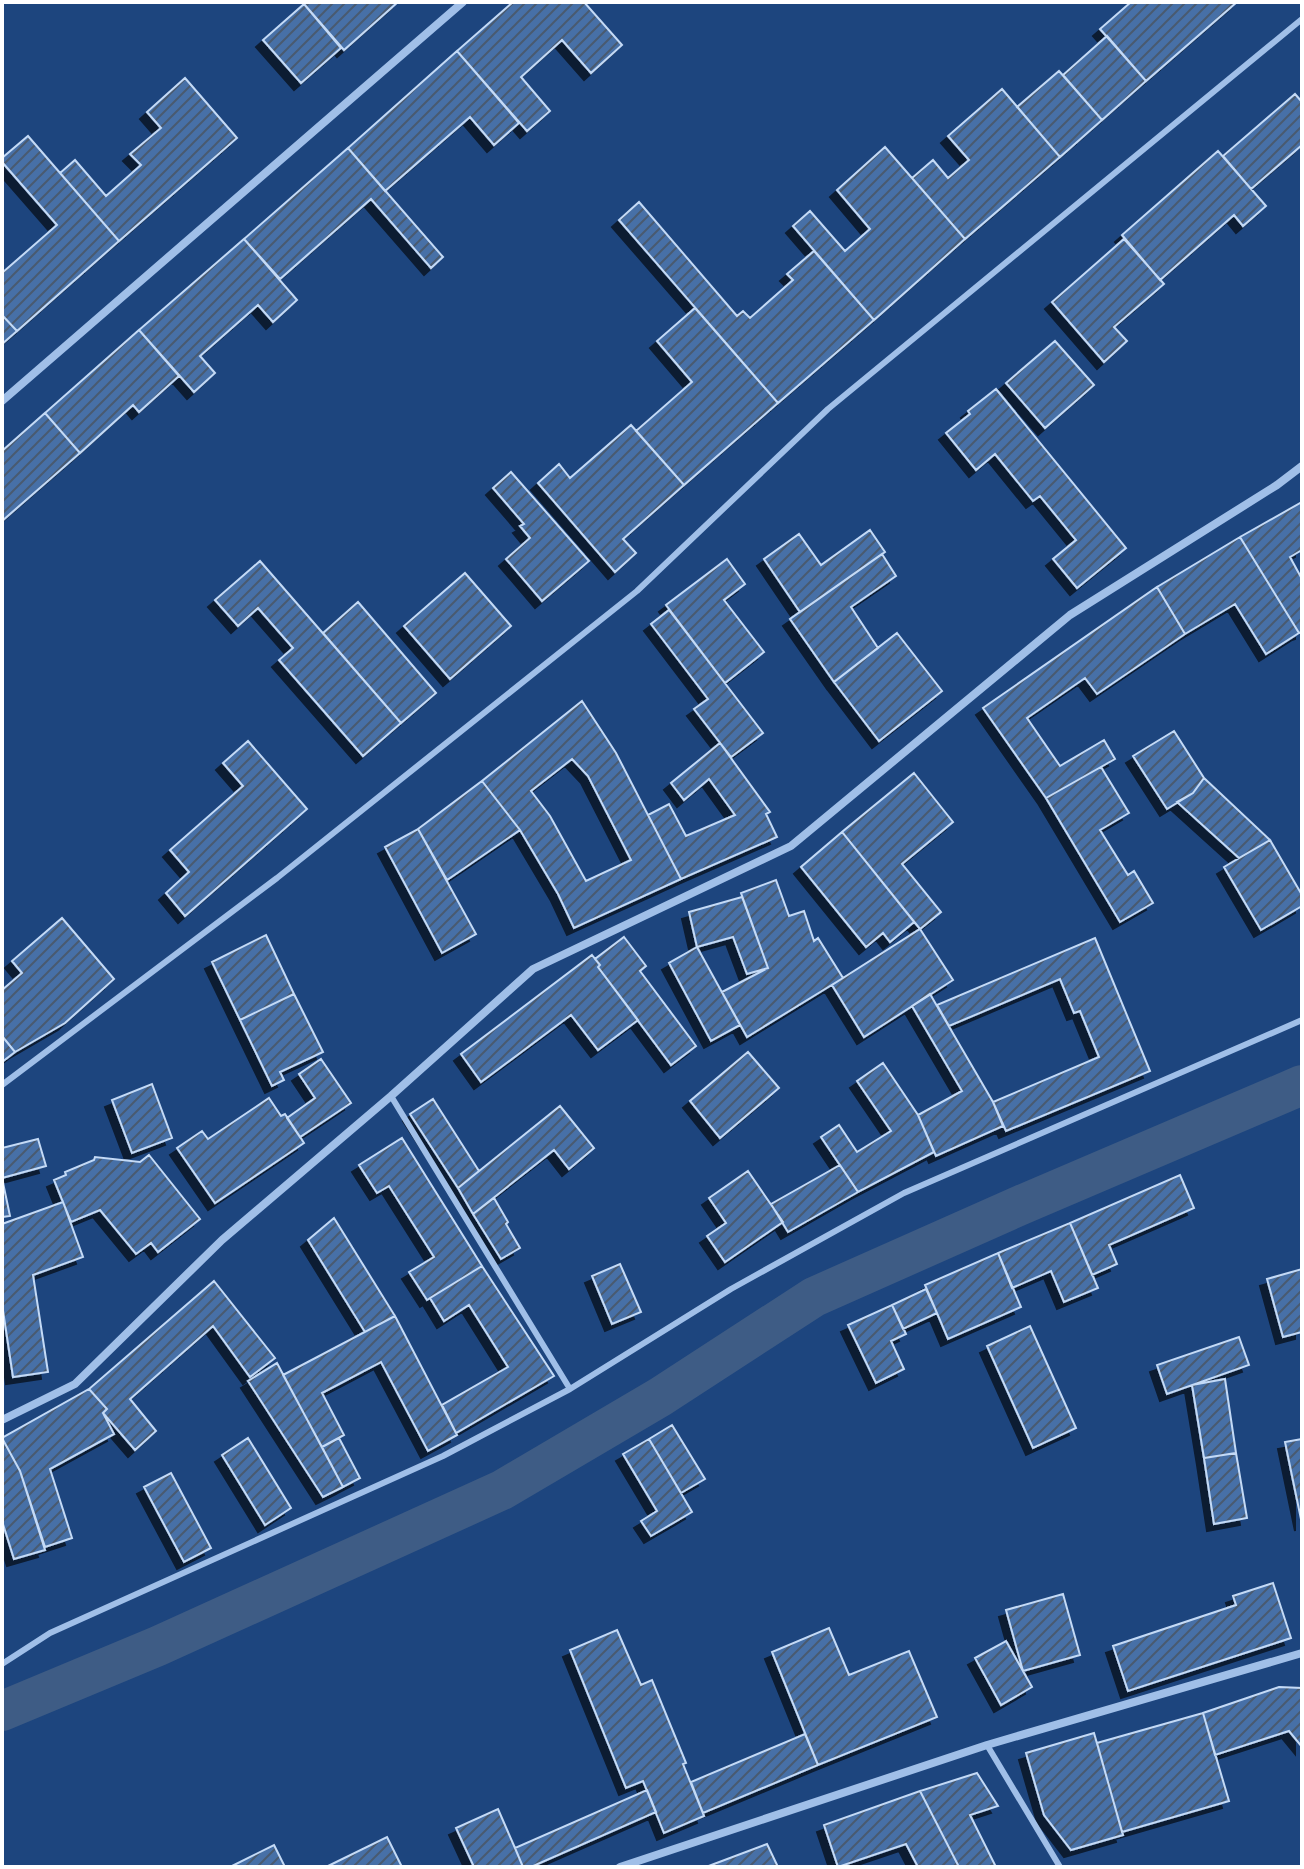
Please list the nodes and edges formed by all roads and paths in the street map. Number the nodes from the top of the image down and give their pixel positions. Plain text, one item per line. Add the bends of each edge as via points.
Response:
1 (463, 2) edge
2 (1302, 19) edge
3 (2, 401) edge
4 (1302, 466) edge
5 (1302, 1020) edge
6 (2, 1085) edge
7 (391, 1096) junction
8 (570, 1389) junction
9 (2, 1420) edge
10 (1302, 1653) edge
11 (2, 1664) edge
12 (987, 1745) junction
13 (620, 1867) edge
14 (1060, 1867) edge

1 - 3 street
2 - 6 lane via 828,409 637,591 277,878
4 - 7 street via 1070,615 791,846 533,969
5 - 8 lane via 904,1193 731,1289
7 - 8 lane
7 - 9 street via 222,1240 75,1384
8 - 11 lane via 443,1456 50,1633
10 - 12 street
12 - 13 street
12 - 14 lane

